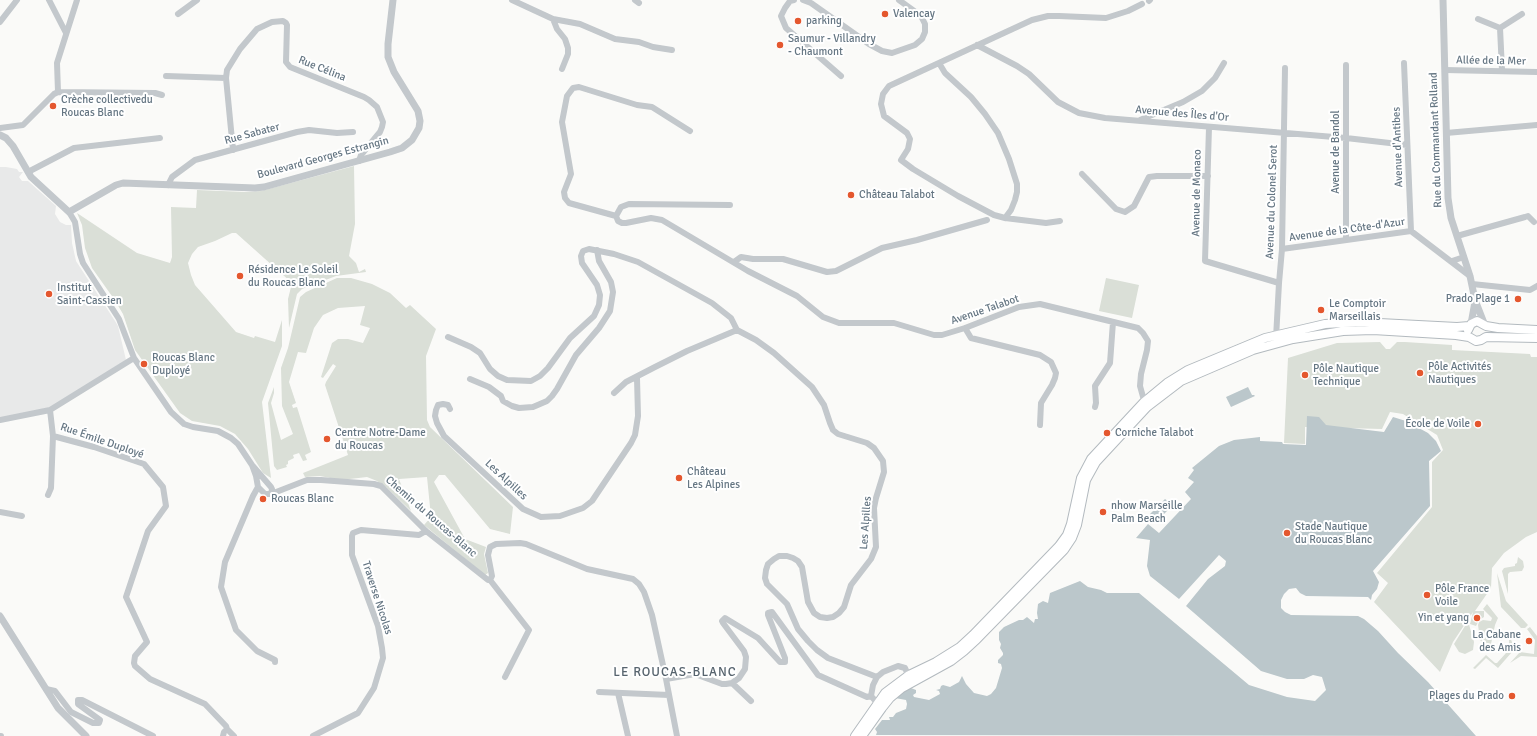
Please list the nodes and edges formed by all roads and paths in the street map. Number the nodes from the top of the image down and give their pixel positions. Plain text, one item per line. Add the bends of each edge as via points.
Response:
1 (17, 0) edge
2 (49, 0) edge
3 (77, 0) edge
4 (197, 0) edge
5 (393, 0) edge
6 (512, 0) edge
7 (794, 0) edge
8 (803, 0) edge
9 (899, 0) edge
10 (1442, 0) edge
11 (1142, 4) dead end
12 (3, 14) edge
13 (178, 14) dead end
14 (1522, 14) dead end
15 (553, 19) junction
16 (1478, 19) dead end
17 (0, 22) edge
18 (1500, 28) junction
19 (66, 33) junction
20 (976, 45) junction
21 (672, 50) dead end
22 (940, 62) junction
23 (1224, 63) dead end
24 (1404, 63) dead end
25 (1346, 65) dead end
26 (1285, 68) dead end
27 (562, 69) dead end
28 (1445, 70) junction
29 (1502, 70) junction
30 (1537, 72) edge
31 (166, 76) dead end
32 (841, 76) dead end
33 (226, 78) junction
34 (58, 92) junction
35 (162, 95) dead end
36 (1139, 120) junction
37 (1537, 125) edge
38 (1209, 126) junction
39 (0, 128) edge
40 (690, 131) dead end
41 (1446, 131) junction
42 (353, 132) dead end
43 (1284, 133) junction
44 (0, 136) edge
45 (160, 138) dead end
46 (1346, 138) junction
47 (1407, 145) junction
48 (233, 150) junction
49 (358, 161) junction
50 (28, 172) junction
51 (1082, 174) dead end
52 (1208, 176) junction
53 (168, 185) junction
54 (730, 205) dead end
55 (68, 212) junction
56 (616, 216) junction
57 (1005, 218) junction
58 (987, 220) dead end
59 (1060, 221) dead end
60 (1534, 222) dead end
61 (1411, 231) junction
62 (1457, 236) junction
63 (1346, 240) junction
64 (1282, 249) junction
65 (597, 250) junction
66 (1464, 257) junction
67 (753, 259) junction
68 (1451, 260) junction
69 (734, 262) junction
70 (748, 271) junction
71 (1470, 276) junction
72 (1279, 283) junction
73 (1472, 284) junction
74 (1537, 286) edge
75 (1475, 300) junction
76 (1113, 322) junction
77 (1470, 325) junction
78 (1485, 325) junction
79 (965, 328) junction
80 (737, 330) junction
81 (1537, 330) edge
82 (448, 336) dead end
83 (1470, 337) junction
84 (1486, 337) junction
85 (1537, 338) edge
86 (1276, 339) junction
87 (134, 358) junction
88 (637, 378) junction
89 (470, 379) dead end
90 (614, 393) dead end
91 (1144, 402) junction
92 (1095, 407) dead end
93 (450, 409) dead end
94 (50, 410) junction
95 (1143, 412) junction
96 (0, 420) edge
97 (1040, 425) dead end
98 (53, 436) junction
99 (252, 465) junction
100 (258, 487) junction
101 (270, 494) junction
102 (48, 495) dead end
103 (0, 512) edge
104 (22, 516) dead end
105 (426, 531) junction
106 (490, 580) junction
107 (0, 616) edge
108 (2, 624) edge
109 (275, 662) dead end
110 (505, 677) dead end
111 (877, 677) junction
112 (666, 678) junction
113 (911, 679) junction
114 (732, 683) junction
115 (46, 689) junction
116 (599, 692) dead end
117 (618, 693) junction
118 (669, 695) junction
119 (871, 696) junction
120 (750, 701) dead end
121 (879, 706) junction
122 (227, 729) junction
123 (86, 736) edge
124 (153, 736) edge
125 (223, 736) edge
126 (234, 736) edge
127 (313, 736) edge
128 (628, 736) edge
129 (677, 736) edge
130 (855, 736) edge
131 (862, 736) edge

1 - 12 street
2 - 19 street
3 - 19 street
4 - 13 street
5 - 49 street, Boulevard Georges Estrangin via 388,57 394,72 418,111 419,128 412,140 402,148
6 - 15 street
7 - 32 street via 782,11 782,22
8 - 9 street via 869,44 892,53 915,45 925,32 921,16
10 - 28 street, Rue du Commandant Rolland
11 - 20 street via 1106,18 1048,16 1032,20
12 - 17 street
14 - 18 street
15 - 21 street via 580,24 615,39
15 - 27 street via 568,48
16 - 18 street
18 - 29 street
19 - 34 street via 57,63
20 - 22 street
20 - 36 street, Avenue des Îles d'Or via 1029,74 1058,102 1069,108 1105,118
22 - 57 street via 945,73 985,114 998,133 1009,159 1017,192 1016,200
22 - 57 street via 889,86 883,94 880,104 884,116 910,139 908,149 901,160 958,196
23 - 36 street via 1215,78 1202,91 1183,102
24 - 47 street, Avenue d'Antibes
25 - 46 street, Avenue de Bandol
26 - 43 street, Avenue du Colonel Serot
28 - 29 street, Allée de la Mer
28 - 41 street, Rue du Commandant Rolland
29 - 30 street, Allée de la Mer
31 - 33 street
33 - 48 street
33 - 49 street, Rue Célina via 227,70 237,53 257,29 272,22 283,21 286,23 288,65 364,96 377,107 382,116 380,132
34 - 35 street
34 - 39 street via 23,125
36 - 38 street, Avenue des Îles d'Or
37 - 41 street via 1469,132
38 - 43 street, Avenue des Îles d'Or
38 - 52 street, Avenue de Monaco
40 - 56 street via 652,107 637,105 579,87 572,88 562,122 571,174 564,192 565,198 569,203
41 - 62 street, Rue du Commandant Rolland via 1448,198
42 - 48 street, Rue Sabater via 309,130
43 - 46 street, Avenue des Îles d'Or
43 - 64 street, Avenue du Colonel Serot
44 - 50 street via 6,138 13,146
45 - 50 street via 74,148
46 - 47 street, Avenue des Îles d'Or
46 - 63 street, Avenue de Bandol
47 - 61 street, Avenue d'Antibes
48 - 53 street, Rue Sabater via 191,162 172,177
49 - 53 street, Boulevard Georges Estrangin via 264,187
50 - 55 street
51 - 52 street via 1116,209 1125,212 1134,206 1150,177
52 - 72 street, Avenue de Monaco via 1205,261
53 - 55 street, Boulevard Georges Estrangin via 116,185
54 - 56 street via 629,204 621,207
55 - 87 street via 75,222 83,263 119,318
56 - 69 street, Avenue Talabot via 618,221 626,224 651,218 662,220
57 - 59 street via 1046,224
58 - 67 street via 882,248 836,271 827,272 783,259
60 - 62 street via 1528,216
61 - 63 street, Avenue de la Côte-d'Azur
61 - 68 street, Avenue de la Côte-d'Azur
62 - 66 street, Rue du Commandant Rolland
63 - 64 street, Avenue de la Côte-d'Azur
64 - 72 street, Avenue du Colonel Serot
65 - 80 street, Les Alpilles via 638,262 712,303 731,318
65 - 82 street via 583,251 581,256 600,295 594,316 570,338 548,368 531,381 512,381 498,376 480,353
65 - 89 street via 599,261 611,282 613,292 610,311 576,355 552,396 533,407 519,408 503,400 502,396 489,387
66 - 68 street
66 - 71 street, Rue du Commandant Rolland
67 - 69 street via 741,257
67 - 70 street via 746,264
68 - 71 street, Avenue de la Côte-d'Azur
69 - 70 street, Avenue Talabot
70 - 79 street, Avenue Talabot via 797,296 823,317 838,323 894,323 934,335
71 - 73 street, Rue du Commandant Rolland
72 - 86 street, Avenue du Colonel Serot
73 - 74 street via 1530,290
73 - 75 street, Rue du Commandant Rolland
75 - 77 street, Rue du Commandant Rolland
75 - 78 street, Rue du Commandant Rolland
76 - 79 street, Avenue Talabot via 1040,304 1019,307
76 - 91 street, Avenue Talabot via 1138,328 1148,341 1140,386
76 - 92 street via 1110,363 1096,386
77 - 78 main road via 1477,321
77 - 83 main road
77 - 86 main road via 1457,327 1344,322 1325,324
78 - 81 main road
78 - 84 main road
79 - 97 street via 971,338 1040,356 1050,362 1056,373 1041,403
80 - 88 street via 687,351
80 - 111 street, Les Alpilles via 774,353 812,387 824,405 833,430 867,443 883,460 884,472 874,508 876,547 871,559 851,585 844,607 839,613 827,618 814,613 808,602 802,567 793,558 779,556 774,559 768,564 765,578 767,584 787,604 798,629 817,650 828,658
83 - 84 main road via 1479,341
83 - 86 main road via 1360,330
84 - 85 main road
86 - 91 main road via 1244,346 1188,370
86 - 95 main road via 1191,376 1171,388
87 - 94 street, Rue Émile Duployé
87 - 99 street via 180,421 193,427 224,433 238,444
88 - 90 street via 626,382
88 - 93 street, Les Alpilles via 638,416 632,443 592,500 583,508 560,516 541,517 523,509 444,436 437,423 436,410 438,405 443,404 448,405
91 - 95 street, Avenue Talabot
91 - 113 main road via 1098,450 1086,467 1081,478 1071,524 1059,546 960,647
94 - 96 street
94 - 98 street, Rue Émile Duployé
95 - 113 main road via 1091,470 1086,480 1077,525 1064,550 964,651 950,661
98 - 102 street via 51,488
98 - 122 street, Rue Émile Duployé via 144,464 163,487 166,506 148,532 126,597 147,642 135,656 134,663 150,679 205,704
99 - 100 street
99 - 101 street via 271,487
100 - 101 street via 265,494
100 - 109 street via 225,562 221,586 236,630 257,651
101 - 105 street, Chemin du Roucas-Blanc via 307,480 374,484 381,486
103 - 104 street
105 - 106 street, Chemin du Roucas-Blanc
105 - 127 street, Traverse Nicolas via 419,535 361,530 353,534 352,555 378,626 383,658 374,688 358,713
106 - 110 street via 528,630
106 - 112 street, Chemin du Roucas-Blanc via 490,547 496,544 520,543 587,570 633,579 644,592 652,614
107 - 108 street
108 - 115 street
111 - 113 street via 898,666 904,667
111 - 119 street
112 - 114 street via 695,674 722,684
112 - 118 street
113 - 121 main road
113 - 121 main road via 885,693
114 - 119 street via 745,669 746,657 723,623 723,619 727,618 758,638 783,663 785,658 768,615 772,612 818,675 867,697
114 - 120 street
115 - 123 street via 58,708
115 - 124 street via 55,691 69,710 93,723 99,724 100,720 78,704 78,700
116 - 117 street
117 - 118 street
117 - 128 street
118 - 129 street
119 - 121 street
121 - 130 main road
121 - 131 main road
122 - 125 street
122 - 126 street

